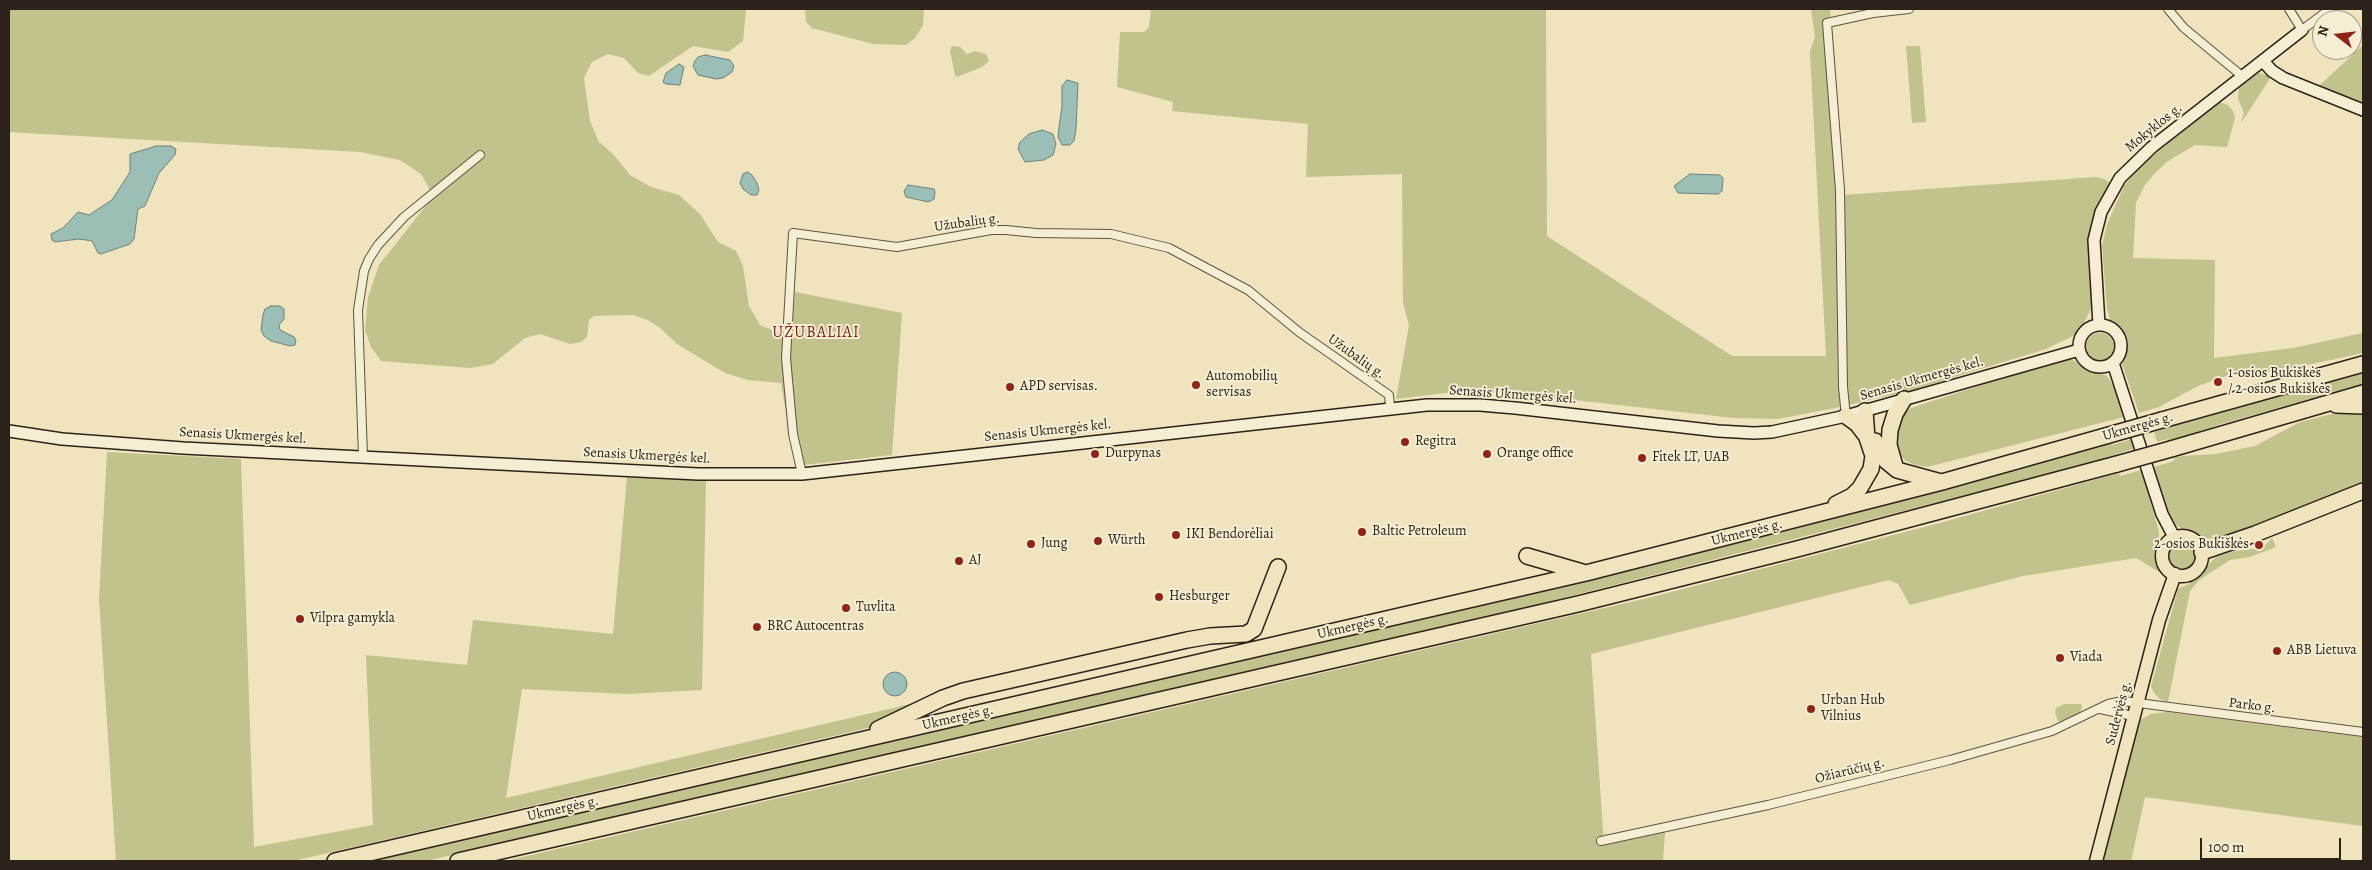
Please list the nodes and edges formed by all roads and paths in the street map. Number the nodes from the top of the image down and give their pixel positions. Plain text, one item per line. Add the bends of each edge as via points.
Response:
1 (1909, 9) edge
2 (2168, 9) edge
3 (2289, 9) edge
4 (2330, 9) edge
5 (2302, 30) junction
6 (2263, 61) junction
7 (2242, 76) junction
8 (2363, 110) edge
9 (480, 155) dead end
10 (2099, 325) junction
11 (2079, 350) junction
12 (2113, 364) junction
13 (2363, 364) edge
14 (2363, 393) edge
15 (1904, 399) junction
16 (2322, 404) junction
17 (2363, 406) edge
18 (1390, 407) junction
19 (1865, 411) junction
20 (1846, 416) junction
21 (9, 432) edge
22 (1868, 438) junction
23 (363, 457) junction
24 (1897, 470) junction
25 (802, 474) junction
26 (1942, 482) junction
27 (2363, 491) edge
28 (1813, 516) junction
29 (2174, 537) junction
30 (2202, 552) junction
31 (1527, 556) dead end
32 (1278, 567) dead end
33 (1586, 573) junction
34 (2174, 574) junction
35 (2137, 703) junction
36 (2100, 710) junction
37 (2133, 716) junction
38 (2363, 732) edge
39 (822, 749) junction
40 (1601, 841) dead end
41 (335, 861) edge
42 (458, 861) edge
43 (2096, 861) edge

1 - 20 street via 1827,23 1840,190
2 - 7 street via 2189,32
3 - 5 street
4 - 5 street, Mokyklos g.
5 - 6 main road, Mokyklos g.
6 - 7 main road, Mokyklos g.
6 - 8 main road via 2283,78
7 - 10 main road, Mokyklos g. via 2140,157 2108,197 2094,240
9 - 23 street via 404,217 378,244 366,265 358,310
10 - 11 main road via 2082,336
10 - 12 main road via 2110,327 2118,336 2119,354
11 - 12 main road via 2082,358 2093,366
11 - 15 main road, Senasis Ukmergės kel.
12 - 29 main road via 2162,514
13 - 26 highway, Ukmergės g., bridge
14 - 16 highway, Ukmergės g.
15 - 19 main road, Senasis Ukmergės kel.
15 - 24 highway via 1895,414 1889,438
16 - 17 highway
16 - 42 highway, Ukmergės g., bridge via 2117,464 1797,550 1578,604
18 - 20 main road, Senasis Ukmergės kel. via 1480,405 1754,433 1793,429
18 - 25 main road, Senasis Ukmergės kel.
18 - 25 street, Užubalių g. via 1389,395 1299,332 1248,290 1169,248 1111,234 991,230 897,247 793,233 786,358
19 - 20 main road, Senasis Ukmergės kel.
19 - 22 highway
19 - 24 highway via 1880,453
20 - 22 highway
21 - 23 main road, Senasis Ukmergės kel. via 119,444
22 - 28 highway via 1874,456 1867,478 1852,496
23 - 25 main road, Senasis Ukmergės kel. via 698,474
24 - 26 highway
26 - 28 highway, Ukmergės g.
27 - 30 highway
28 - 33 highway, Ukmergės g.
29 - 30 main road via 2192,538
29 - 34 main road via 2164,546 2162,559
30 - 34 main road via 2197,569 2187,575
31 - 33 highway
32 - 39 highway via 1254,629 1246,634 1187,640 963,691 885,727 842,737
33 - 39 highway, Ukmergės g.
34 - 35 main road, Sudervės g.
35 - 36 street, Ožiarūčių g. via 2123,701 2108,704
35 - 37 main road, Sudervės g.
35 - 38 street, Parko g.
36 - 37 street
36 - 40 street, Ožiarūčių g. via 2052,731 1950,760 1768,805
37 - 43 main road, Sudervės g.
39 - 41 highway, Ukmergės g.

